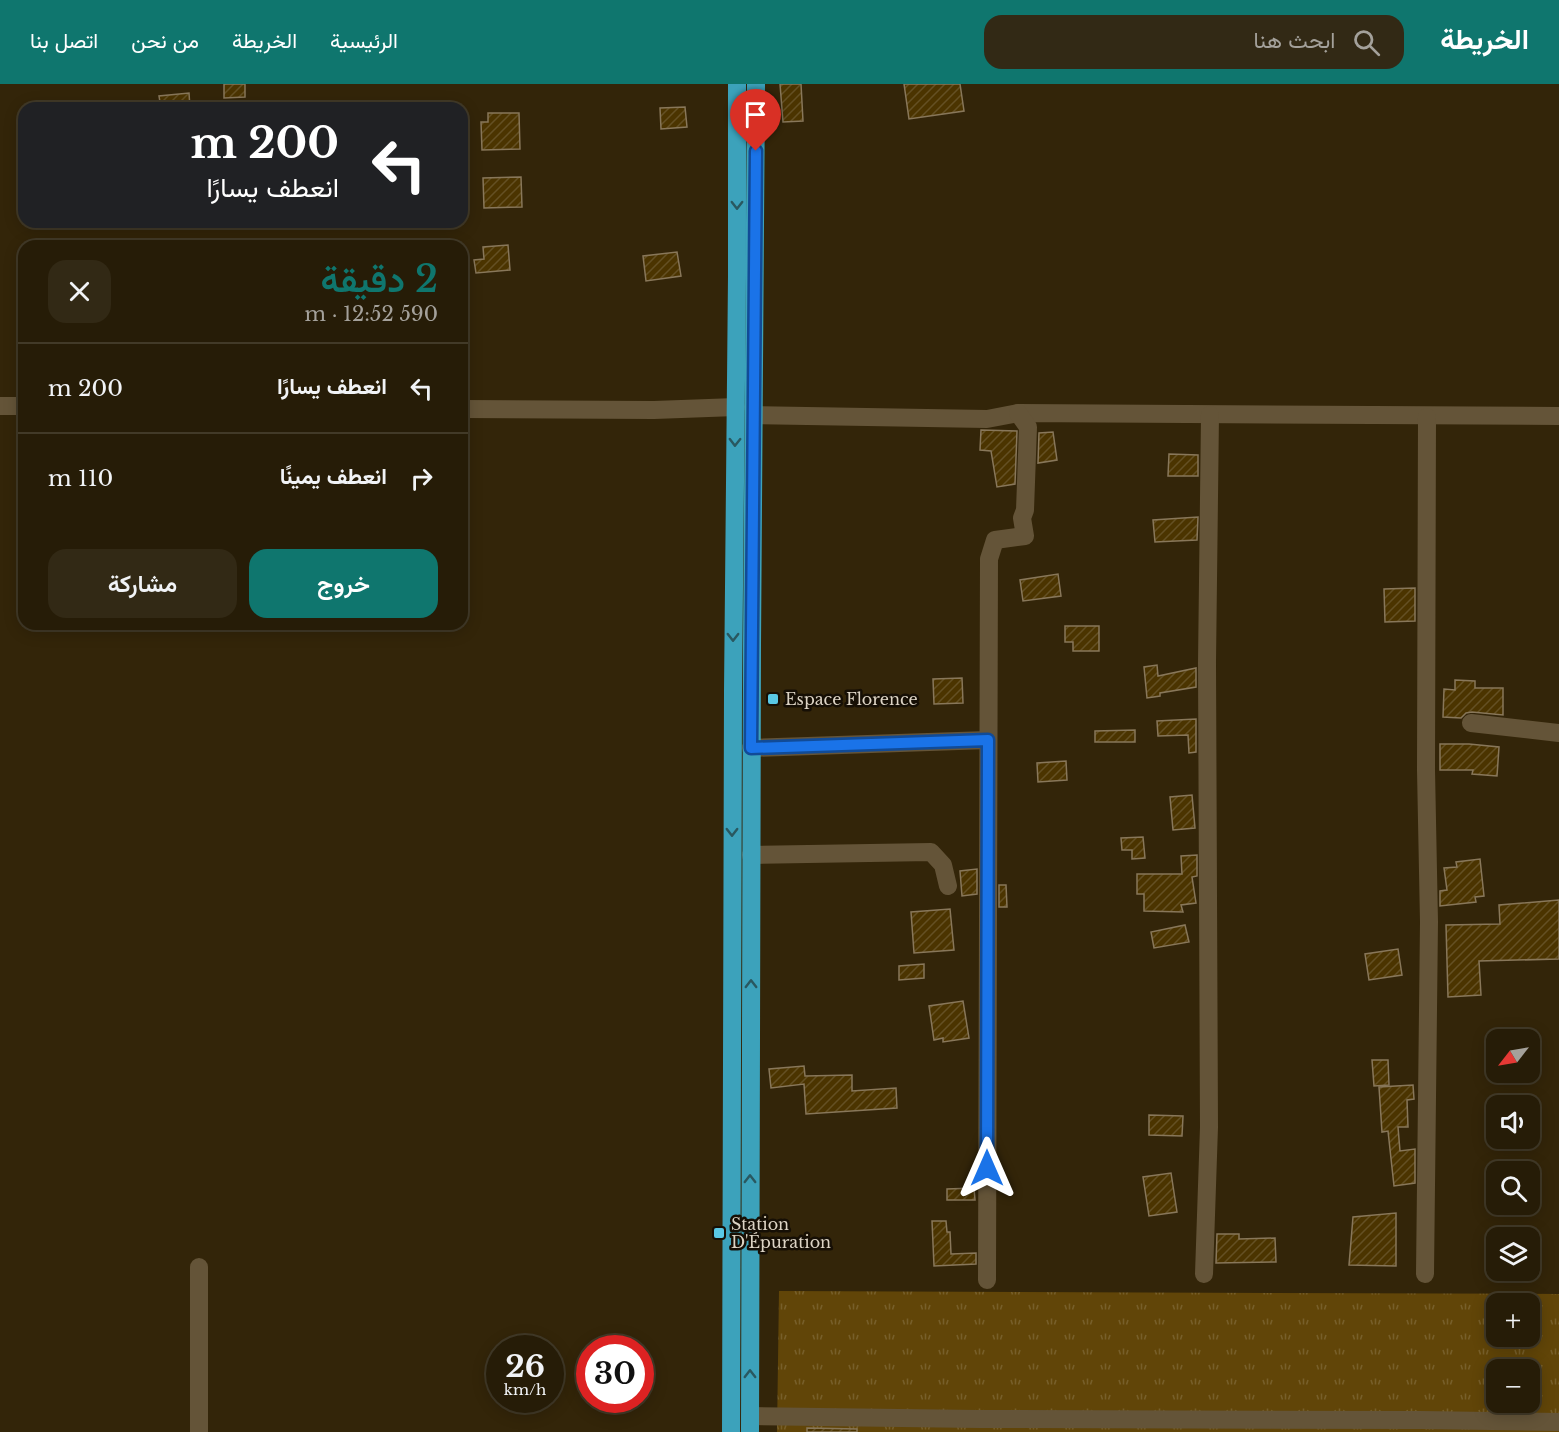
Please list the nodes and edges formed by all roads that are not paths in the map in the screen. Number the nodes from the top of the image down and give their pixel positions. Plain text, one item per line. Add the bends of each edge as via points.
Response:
1 (737, 84) edge
2 (756, 84) edge
3 (0, 406) edge
4 (18, 406) edge
5 (736, 407) junction
6 (468, 409) edge
7 (1018, 413) junction
8 (754, 415) junction
9 (1209, 415) junction
10 (1559, 416) edge
11 (1427, 417) junction
12 (1471, 723) dead end
13 (1559, 733) edge
14 (988, 740) junction
15 (751, 748) junction
16 (751, 855) junction
17 (948, 886) dead end
18 (199, 1267) dead end
19 (1204, 1274) dead end
20 (1425, 1274) dead end
21 (987, 1280) dead end
22 (1559, 1422) edge
23 (750, 1424) edge
24 (199, 1432) edge
25 (731, 1432) edge

1 -> 5 highway
2 - 8 highway
3 - 4 street
5 - 6 street
5 -> 25 highway
7 - 8 street via 987,419
7 - 9 street
7 - 14 street via 1028,427 1022,518 1025,536 995,540 989,559
8 - 15 highway
9 - 11 street
9 - 19 street via 1209,1127
10 - 11 street
11 - 20 street via 1429,922
12 - 13 street
14 - 15 street
14 - 21 street
15 - 16 highway
16 - 17 street via 932,852 943,865
23 -> 16 highway
18 - 24 street
22 - 23 street via 979,1419

